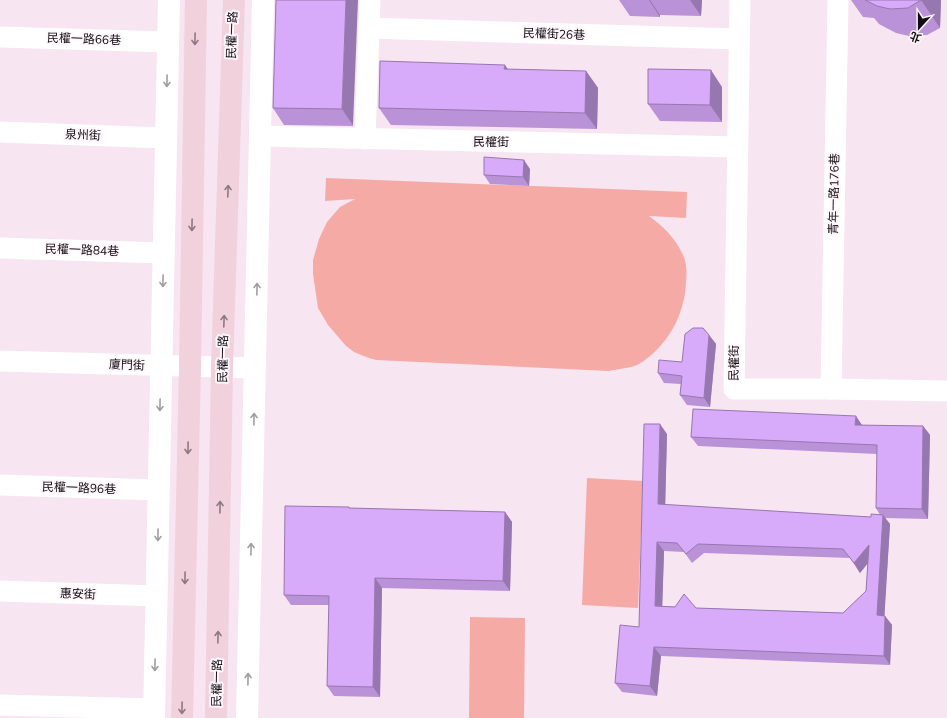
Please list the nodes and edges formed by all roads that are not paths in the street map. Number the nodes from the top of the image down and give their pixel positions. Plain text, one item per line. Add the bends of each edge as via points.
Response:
1 (169, 0) edge
2 (196, 0) edge
3 (234, 0) edge
4 (263, 0) edge
5 (370, 0) edge
6 (740, 0) edge
7 (838, 0) edge
8 (369, 28) junction
9 (0, 36) edge
10 (739, 39) junction
11 (168, 42) junction
12 (0, 132) edge
13 (260, 136) junction
14 (166, 138) junction
15 (365, 139) junction
16 (737, 147) junction
17 (0, 248) edge
18 (164, 253) junction
19 (0, 360) edge
20 (161, 366) junction
21 (190, 367) junction
22 (222, 367) junction
23 (255, 368) junction
24 (831, 389) junction
25 (947, 391) edge
26 (0, 485) edge
27 (159, 490) junction
28 (0, 591) edge
29 (157, 596) junction
30 (0, 705) edge
31 (154, 714) edge
32 (182, 718) edge
33 (216, 718) edge
34 (247, 718) edge

1 - 11 street
2 -> 21 main road
22 -> 3 main road, 民權一路
4 - 13 street
5 - 8 street
6 - 10 street, 民權街
7 - 24 street, 青年一路176巷
8 - 10 street, 民權街26巷
8 - 15 street
9 - 11 street, 民權一路66巷
10 - 16 street, 民權街
11 -> 14 street
12 - 14 street, 泉州街
13 - 15 street, 民權街
23 -> 13 street
14 - 18 street
15 - 16 street, 民權街
16 - 24 street, 民權街 via 734,389
17 - 18 street, 民權一路84巷
18 -> 20 street
19 - 20 street, 廈門街
20 - 21 street, 廈門街
20 -> 27 street
21 - 22 street, 廈門街
21 -> 32 main road
22 - 23 street, 廈門街
33 -> 22 main road, 民權一路
34 -> 23 street
24 - 25 street, 民權街
26 - 27 street, 民權一路96巷
27 -> 29 street
28 - 29 street, 惠安街
29 -> 31 street
30 - 31 street

